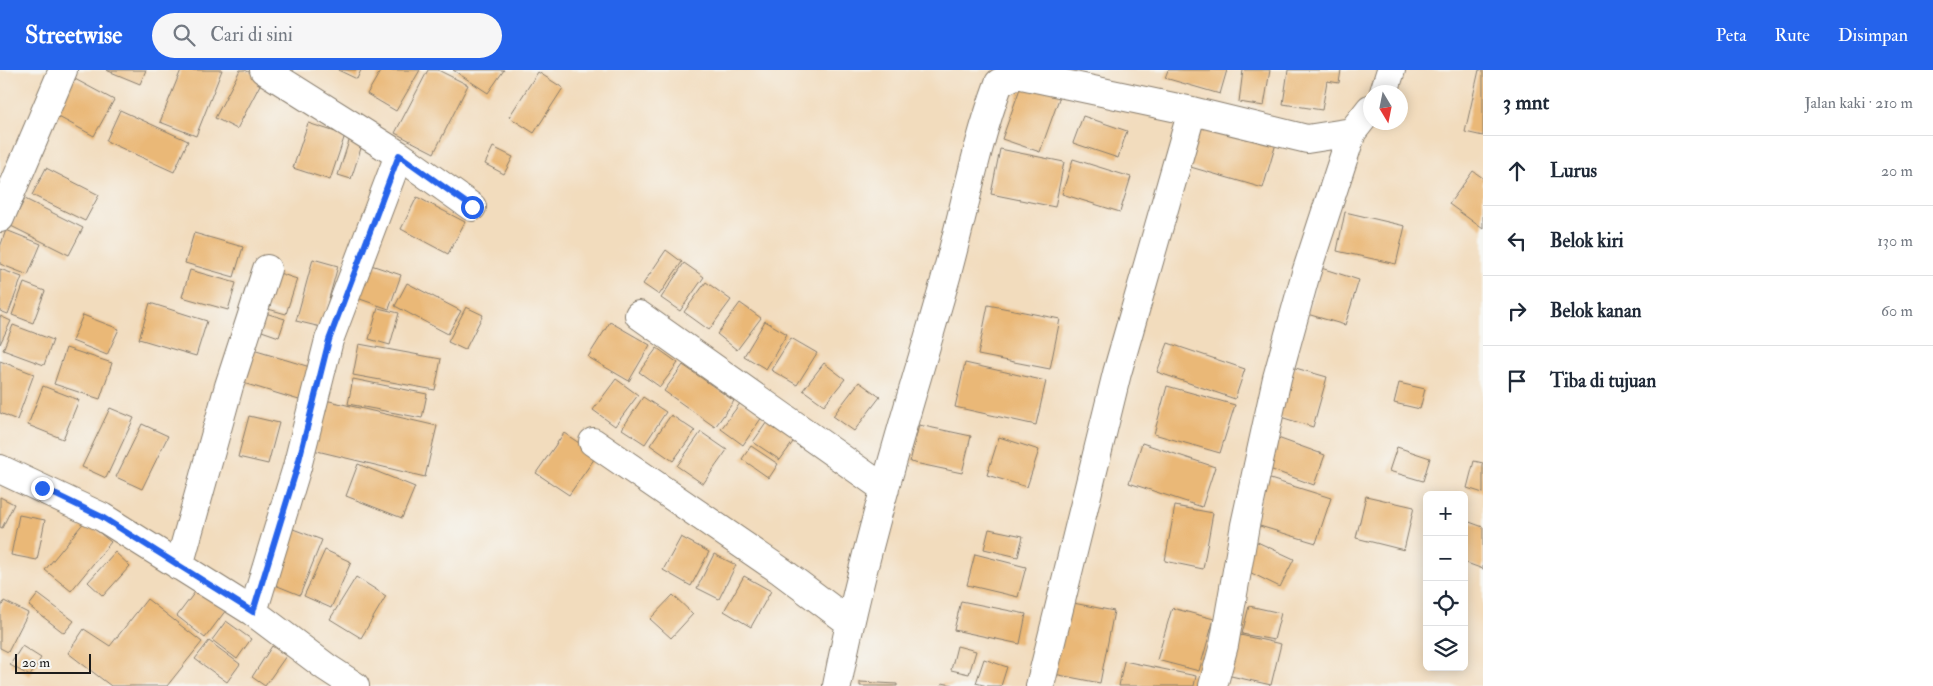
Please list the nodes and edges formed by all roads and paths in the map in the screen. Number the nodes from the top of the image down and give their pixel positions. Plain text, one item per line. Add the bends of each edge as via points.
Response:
1 (63, 70) edge
2 (264, 70) edge
3 (1391, 70) edge
4 (1386, 85) edge
5 (1192, 111) junction
6 (1363, 118) edge
7 (1352, 132) junction
8 (399, 155) junction
9 (472, 207) dead end
10 (0, 218) edge
11 (267, 269) dead end
12 (639, 315) dead end
13 (592, 442) dead end
14 (0, 469) edge
15 (885, 489) junction
16 (179, 566) junction
17 (253, 612) junction
18 (849, 622) junction
19 (355, 686) edge
20 (836, 686) edge
21 (1040, 686) edge
22 (1214, 686) edge

1 - 10 street
2 - 8 street
3 - 4 street
5 - 7 street via 1307,139
5 - 15 street via 1018,74 999,83 988,111 958,236
5 - 21 street via 1117,373
6 - 7 street
7 - 22 street via 1306,273 1277,378
8 - 9 street
8 - 17 street via 329,340 297,468
11 - 16 street via 226,395
12 - 15 street
13 - 18 street via 781,571
14 - 16 street via 102,517
15 - 18 street
16 - 17 street
17 - 19 street
18 - 20 street

